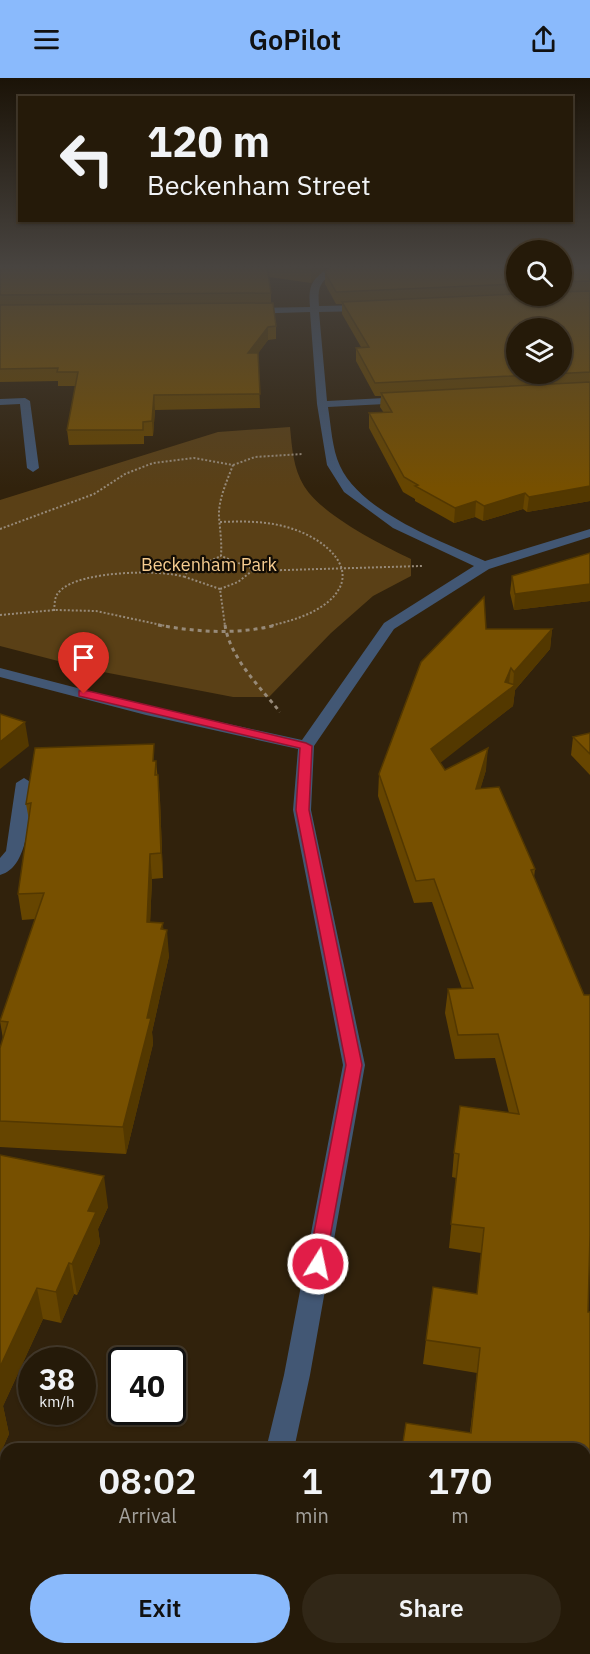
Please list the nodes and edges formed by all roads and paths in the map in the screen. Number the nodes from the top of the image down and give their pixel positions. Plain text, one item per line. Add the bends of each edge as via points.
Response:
1 (317, 341) edge
2 (415, 400) edge
3 (0, 402) edge
4 (322, 405) junction
5 (331, 452) junction
6 (232, 465) junction
7 (33, 468) dead end
8 (220, 522) junction
9 (0, 529) edge
10 (590, 533) edge
11 (221, 556) junction
12 (484, 566) junction
13 (343, 569) junction
14 (252, 571) junction
15 (185, 577) junction
16 (220, 589) junction
17 (54, 611) junction
18 (0, 615) edge
19 (225, 631) junction
20 (0, 672) edge
21 (306, 746) junction
22 (24, 783) dead end
23 (0, 868) edge
24 (281, 1443) edge

1 - 4 street
2 - 4 street
3 - 7 street via 25,402
4 - 5 street
5 - 6 path via 255,457
5 - 12 street via 333,465 350,492 397,525
6 - 8 path via 221,499
6 - 9 path via 198,459 157,462 129,472 105,489 77,501
8 - 11 path
8 - 13 path via 252,521 304,532 337,556
10 - 12 street
11 - 14 path
11 - 15 path via 187,571
12 - 13 path
12 - 21 street via 388,626
13 - 14 path
13 - 19 path via 343,584 329,600 301,617 267,627
14 - 16 path
15 - 16 path
15 - 17 path via 94,576 74,581 55,597
16 - 19 path
17 - 18 path
17 - 19 path via 110,612 196,632
19 - 21 path via 248,672
20 - 21 street
21 - 24 street via 302,810 354,1065
22 - 23 street via 15,852

